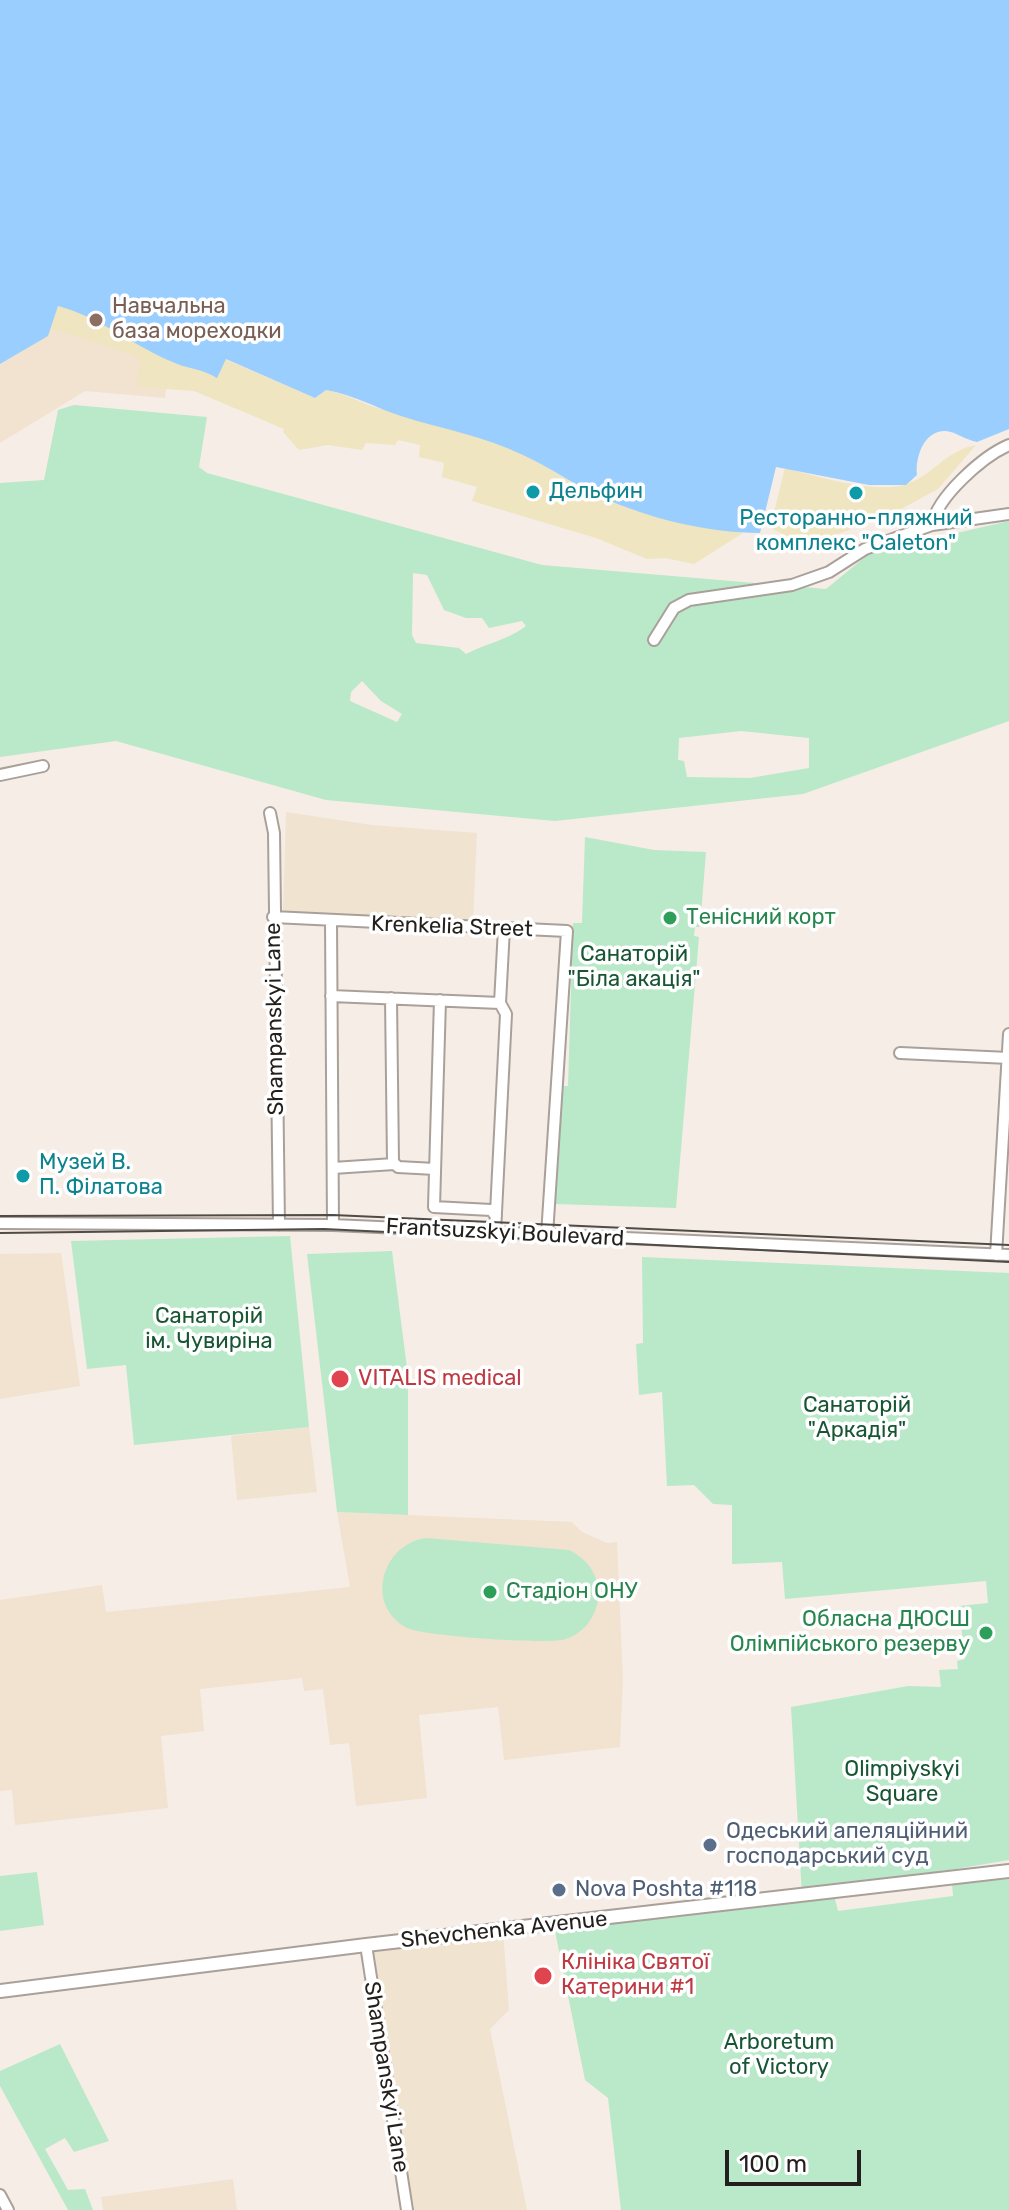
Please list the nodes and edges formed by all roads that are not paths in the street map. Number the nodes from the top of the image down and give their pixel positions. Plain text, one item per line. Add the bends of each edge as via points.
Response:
1 (1009, 445) edge
2 (1009, 514) edge
3 (932, 525) junction
4 (654, 640) dead end
5 (43, 766) dead end
6 (0, 775) edge
7 (270, 813) dead end
8 (273, 917) junction
9 (331, 922) junction
10 (504, 928) junction
11 (331, 996) junction
12 (391, 998) junction
13 (440, 1000) junction
14 (500, 1003) junction
15 (1009, 1034) edge
16 (900, 1053) dead end
17 (1008, 1058) edge
18 (394, 1164) junction
19 (333, 1168) junction
20 (435, 1169) junction
21 (496, 1216) junction
22 (0, 1223) edge
23 (279, 1225) junction
24 (333, 1225) junction
25 (495, 1232) junction
26 (547, 1235) junction
27 (996, 1255) junction
28 (1009, 1255) edge
29 (1009, 1871) edge
30 (366, 1945) junction
31 (0, 1991) edge
32 (0, 2195) edge
33 (8, 2210) edge
34 (407, 2210) edge

1 - 3 street via 964,478
2 - 3 street
3 - 4 street via 865,549 829,572 792,585 689,600 674,608
5 - 6 street
7 - 8 street, Shampanskyi Lane
8 - 9 street, Krenkelia Street
8 - 23 street, Shampanskyi Lane
9 - 10 street, Krenkelia Street
9 - 11 street
10 - 14 street
10 - 26 street, Krenkelia Street via 567,931
11 - 12 street
11 - 19 street
12 - 13 street
12 - 18 street
13 - 14 street
13 - 20 street
14 - 21 street via 506,1014
15 - 17 street
16 - 17 street
17 - 27 street
18 - 19 street
18 - 20 street
19 - 24 street
20 - 21 street via 434,1207 491,1210
21 - 25 street
22 - 23 street, Frantsuzskyi Boulevard
23 - 24 street, Frantsuzskyi Boulevard
24 - 25 street, Frantsuzskyi Boulevard
25 - 26 street, Frantsuzskyi Boulevard
26 - 27 street, Frantsuzskyi Boulevard
27 - 28 street, Frantsuzskyi Boulevard
29 - 30 main road, Shevchenka Avenue
30 - 31 main road, Shevchenka Avenue
30 - 34 street, Shampanskyi Lane
32 - 33 street

